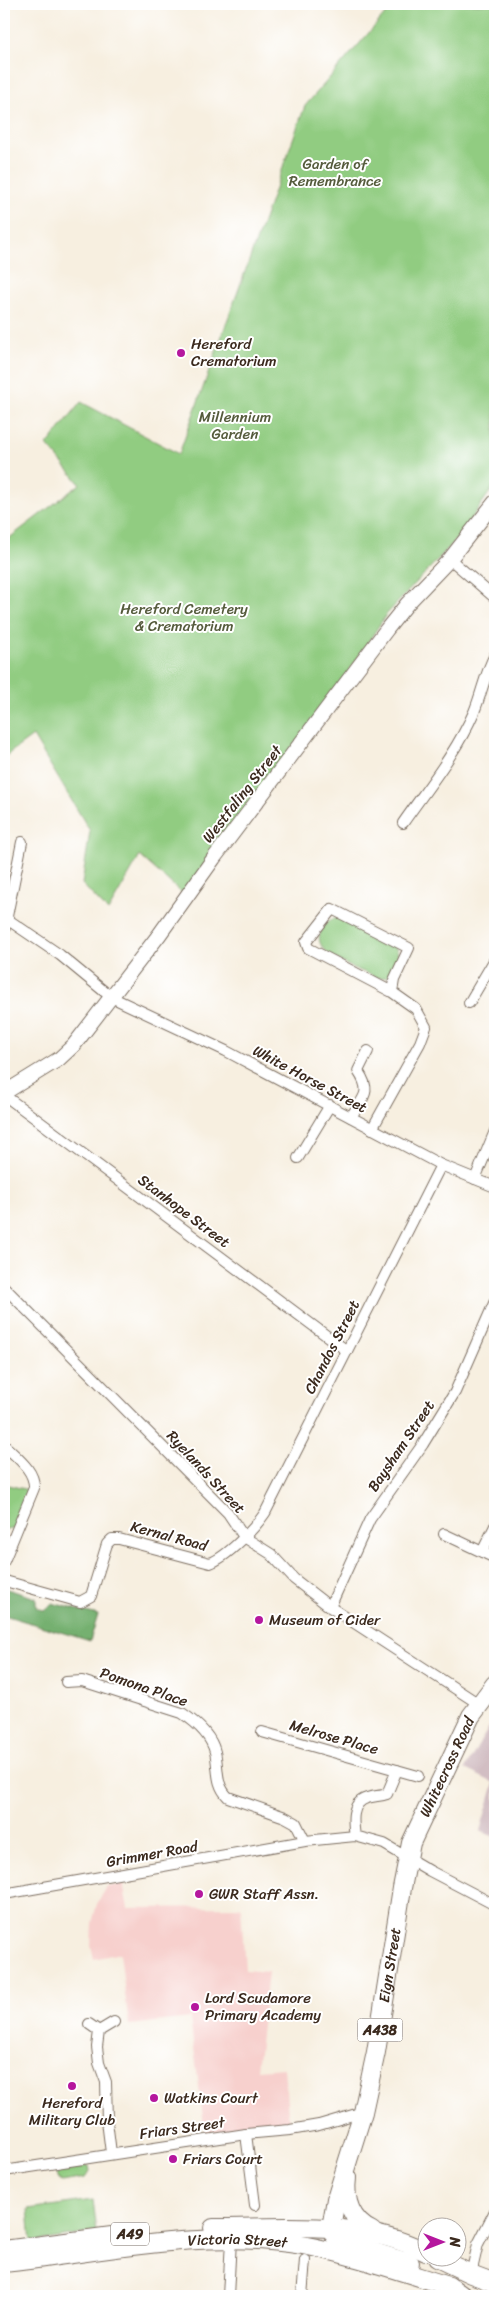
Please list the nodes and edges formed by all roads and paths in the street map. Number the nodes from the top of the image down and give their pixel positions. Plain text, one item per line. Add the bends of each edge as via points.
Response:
1 (495, 502) edge
2 (450, 559) junction
3 (495, 598) edge
4 (495, 654) edge
5 (403, 823) dead end
6 (22, 842) dead end
7 (5, 918) edge
8 (4, 931) edge
9 (495, 959) edge
10 (392, 992) junction
11 (111, 996) junction
12 (469, 1003) dead end
13 (368, 1050) dead end
14 (4, 1094) edge
15 (330, 1105) junction
16 (351, 1117) junction
17 (372, 1129) junction
18 (495, 1131) edge
19 (298, 1158) dead end
20 (441, 1165) junction
21 (476, 1179) junction
22 (495, 1187) edge
23 (4, 1287) edge
24 (495, 1301) edge
25 (347, 1351) junction
26 (4, 1445) edge
27 (495, 1526) edge
28 (444, 1534) dead end
29 (8, 1537) edge
30 (244, 1537) junction
31 (482, 1552) junction
32 (495, 1558) edge
33 (4, 1561) edge
34 (4, 1579) edge
35 (330, 1607) junction
36 (66, 1682) dead end
37 (495, 1684) edge
38 (479, 1704) junction
39 (262, 1732) dead end
40 (397, 1770) junction
41 (418, 1776) dead end
42 (355, 1836) junction
43 (306, 1841) junction
44 (407, 1857) junction
45 (4, 1894) edge
46 (495, 1905) edge
47 (114, 2022) dead end
48 (89, 2024) dead end
49 (99, 2031) junction
50 (363, 2112) junction
51 (246, 2134) junction
52 (111, 2154) junction
53 (349, 2160) junction
54 (4, 2171) edge
55 (255, 2205) dead end
56 (495, 2211) edge
57 (331, 2228) junction
58 (376, 2233) junction
59 (231, 2240) junction
60 (416, 2248) edge
61 (4, 2250) edge
62 (305, 2260) dead end
63 (4, 2263) edge
64 (458, 2268) edge
65 (471, 2274) junction
66 (495, 2283) edge
67 (449, 2286) junction
68 (228, 2296) edge
69 (302, 2296) edge
70 (463, 2296) edge

1 - 2 street, Westfaling Street
2 - 3 street
2 - 11 street, Westfaling Street via 387,629
4 - 5 street via 474,711 455,750
6 - 7 street
7 - 8 street
7 - 11 street, White Horse Street via 60,955
9 - 12 street
10 - 10 street via 306,946 332,909 409,948
10 - 17 street via 416,1009 426,1027
11 - 14 street, Westfaling Street via 74,1045 59,1059
11 - 15 street, White Horse Street
13 - 16 street via 358,1071 366,1090
14 - 25 street, Stanhope Street
15 - 16 street, White Horse Street
15 - 19 street
16 - 17 street, White Horse Street
17 - 20 street, White Horse Street
18 - 21 street
20 - 21 street, White Horse Street
20 - 25 street, Chandos Street
21 - 22 street, White Horse Street
23 - 30 street, Ryelands Street via 228,1513
24 - 35 street, Baysham Street via 455,1392 370,1519
25 - 30 street, Chandos Street via 265,1513
26 - 29 street via 30,1472 34,1481 34,1488
27 - 31 street
28 - 31 street
29 - 33 street
30 - 34 street, Kernal Road via 210,1563 112,1539 106,1544 91,1596 80,1602
30 - 35 street, Ryelands Street via 270,1554 294,1579
31 - 32 street
35 - 38 street, Ryelands Street
36 - 43 street, Pomona Place via 82,1682 182,1713 194,1720 212,1743 222,1791 228,1797 296,1823
37 - 38 highway, Whitecross Road / A438
38 - 44 highway, Whitecross Road / A438 via 418,1826
39 - 40 street, Melrose Place
40 - 41 street, Melrose Place
40 - 42 street via 387,1794 366,1798 358,1804 353,1820
42 - 43 street, Grimmer Road
42 - 44 street, Grimmer Road via 384,1844
43 - 45 street, Grimmer Road
44 - 46 street, Grimmer Road
44 - 50 highway, Eign Street / A438 via 378,2043
47 - 49 street
48 - 49 street
49 - 52 street via 97,2047 106,2082 106,2121
50 - 51 street, Friars Street via 319,2125
50 - 53 highway, Eign Street / A438
51 - 52 street, Friars Street
51 - 55 street
52 - 54 street, Friars Street
53 - 57 highway, Eign Street / A438 via 336,2199
53 - 58 highway, Eign Street / A438 via 346,2184 352,2213 357,2222
56 - 65 street via 478,2244
57 - 58 highway, Victoria Street / A49
57 - 61 highway, Victoria Street / A49 via 196,2228
57 - 67 highway via 345,2244 400,2259
58 - 60 highway, Victoria Street / A49
59 - 63 highway, Victoria Street / A49 via 124,2247
59 - 67 highway, Victoria Street / A49 via 302,2245
59 - 68 street
62 - 69 street
64 - 65 highway
65 - 66 highway
67 - 70 highway, Victoria Street / A49

